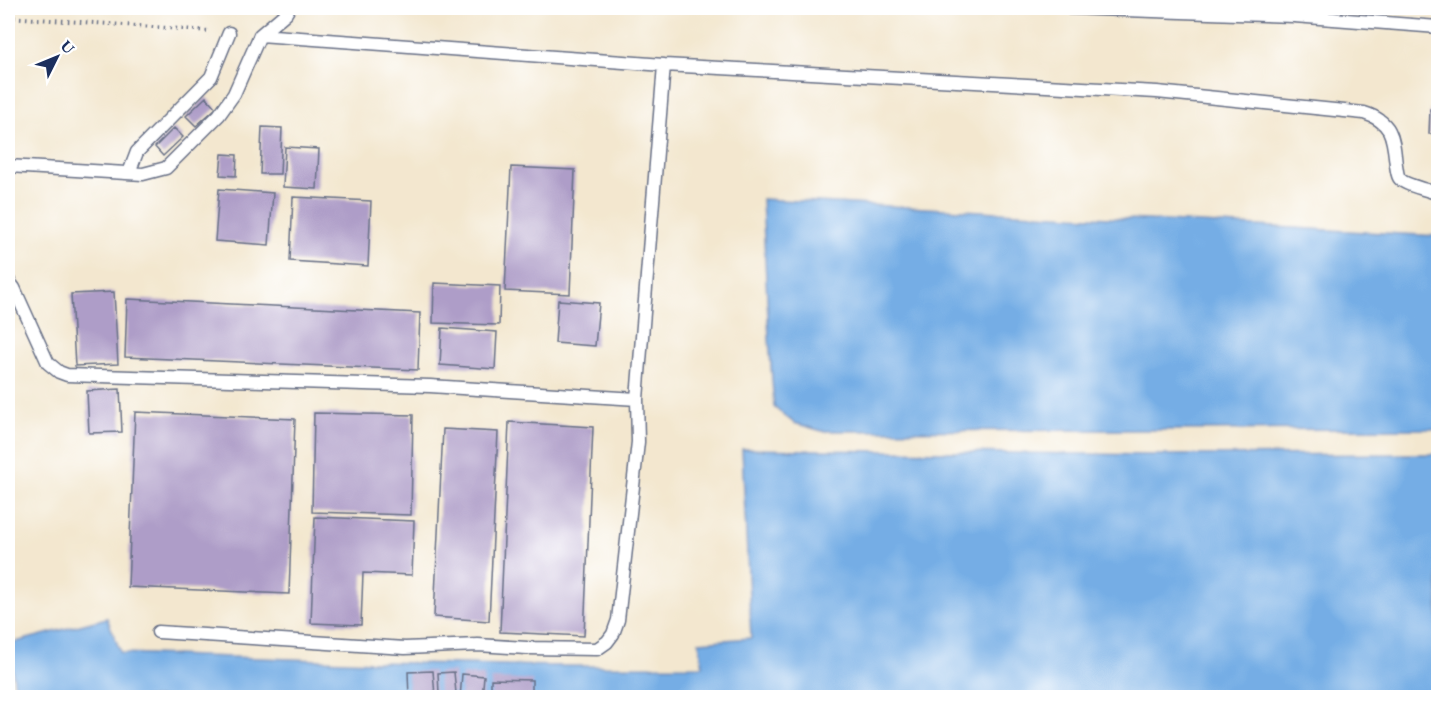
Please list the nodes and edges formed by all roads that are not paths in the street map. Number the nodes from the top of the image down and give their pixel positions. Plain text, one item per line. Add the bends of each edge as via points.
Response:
1 (290, 8) edge
2 (1069, 8) edge
3 (1105, 8) edge
4 (1148, 9) edge
5 (1346, 14) edge
6 (1438, 27) edge
7 (229, 33) road end
8 (260, 35) junction
9 (664, 65) junction
10 (8, 166) edge
11 (129, 172) junction
12 (1438, 195) edge
13 (8, 280) edge
14 (637, 399) junction
15 (158, 632) dead end

1 - 8 lane
2 - 3 lane
3 - 4 lane
4 - 5 lane via 1294,16
5 - 6 lane
7 - 11 lane via 211,78 137,152
8 - 9 lane
8 - 11 lane via 234,94 219,115 166,168 143,174
9 - 12 lane via 1158,92 1364,113 1386,125 1393,138 1399,179
9 - 14 lane
10 - 11 lane
13 - 14 lane via 48,363 67,375 430,386
14 - 15 lane via 638,442 618,620 613,634 597,649 478,645 405,648

